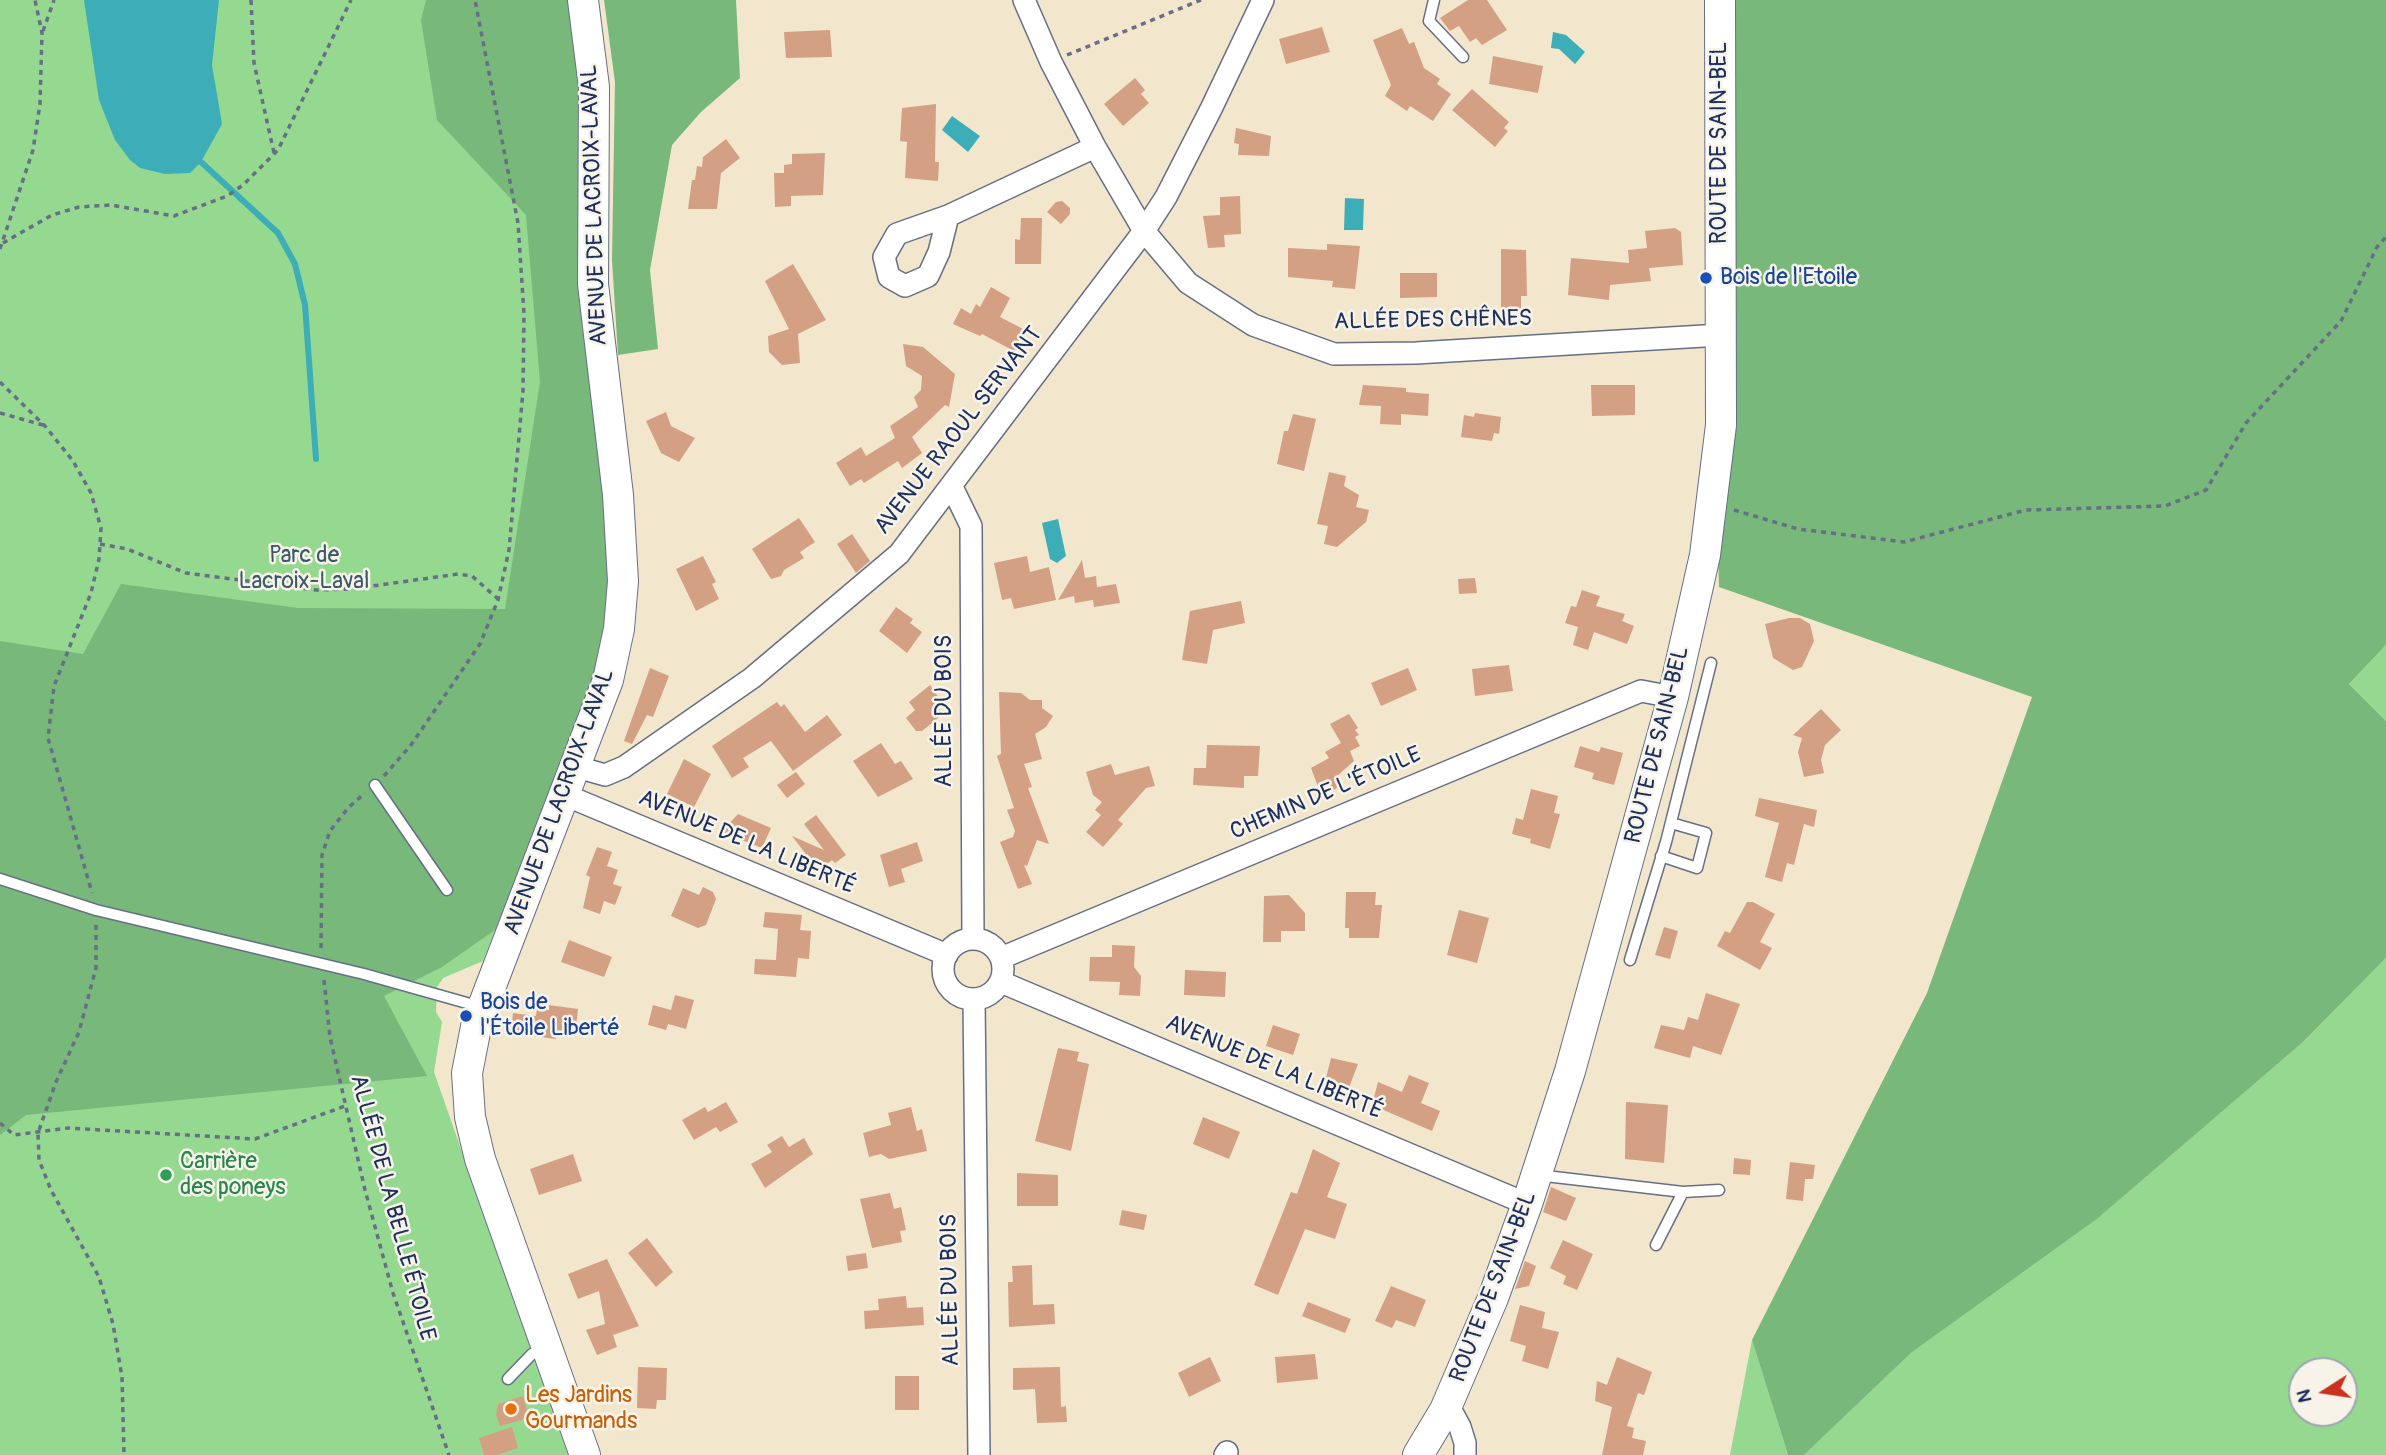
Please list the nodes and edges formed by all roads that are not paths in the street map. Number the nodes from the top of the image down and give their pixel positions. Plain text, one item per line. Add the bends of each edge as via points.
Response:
1 (583, 0) edge
2 (1024, 0) edge
3 (1263, 0) edge
4 (1434, 0) edge
5 (1720, 0) edge
6 (1463, 57) dead end
7 (1095, 147) junction
8 (948, 216) dead end
9 (1144, 231) junction
10 (1721, 335) junction
11 (952, 487) junction
12 (1711, 663) dead end
13 (1673, 697) junction
14 (577, 767) junction
15 (375, 785) road end
16 (565, 795) junction
17 (1671, 823) junction
18 (1651, 837) junction
19 (1661, 856) junction
20 (0, 879) edge
21 (447, 890) dead end
22 (973, 939) junction
23 (947, 955) junction
24 (1001, 958) junction
25 (1630, 960) dead end
26 (1001, 982) junction
27 (974, 999) junction
28 (483, 1007) junction
29 (1537, 1175) junction
30 (1719, 1190) dead end
31 (1683, 1192) junction
32 (1527, 1204) junction
33 (1656, 1245) dead end
34 (548, 1348) junction
35 (508, 1379) dead end
36 (1445, 1410) junction
37 (585, 1455) edge
38 (979, 1455) edge
39 (1418, 1455) edge
40 (1465, 1455) edge

1 - 14 main road, AVENUE DE LACROIX-LAVAL via 594,86 593,285 618,495 623,581 608,680
2 - 7 street, ALLÉE DES CHÊNES
3 - 9 street, AVENUE RAOUL SERVANT via 1166,197
4 - 6 lane via 1429,21
5 - 10 main road, ROUTE DE SAIN-BEL
7 - 8 street
7 - 9 street, ALLÉE DES CHÊNES
9 - 10 street, ALLÉE DES CHÊNES via 1188,284 1253,325 1334,354
9 - 11 street, AVENUE RAOUL SERVANT
10 - 13 main road, ROUTE DE SAIN-BEL via 1719,458 1705,555
11 - 14 street, AVENUE RAOUL SERVANT via 899,554 752,678 624,767 605,775
11 - 22 street, ALLÉE DU BOIS via 971,526
12 - 17 lane
13 - 18 main road, ROUTE DE SAIN-BEL
13 - 24 street, CHEMIN DE L'ÉTOILE via 1641,691
14 - 16 main road, AVENUE DE LACROIX-LAVAL
15 - 21 lane
16 - 23 street, AVENUE DE LA LIBERTÉ
16 - 28 main road, AVENUE DE LACROIX-LAVAL
17 - 18 lane
17 - 19 lane via 1706,833 1697,868
18 - 19 lane
18 - 29 main road, ROUTE DE SAIN-BEL
19 - 25 lane
20 - 28 lane via 96,909
22 - 23 street via 957,943
22 - 24 street via 990,944
23 - 27 street via 943,965 948,985 964,998
24 - 26 street
26 - 27 street via 990,994
26 - 32 street, AVENUE DE LA LIBERTÉ
27 - 38 street, ALLÉE DU BOIS
28 - 34 main road, AVENUE DE LACROIX-LAVAL via 467,1073 470,1117 480,1159
29 - 31 lane
29 - 32 main road, ROUTE DE SAIN-BEL
30 - 31 lane
31 - 33 lane
32 - 36 main road, ROUTE DE SAIN-BEL
34 - 35 lane via 533,1354
34 - 37 main road, AVENUE DE LACROIX-LAVAL
36 - 39 main road, ROUTE DE SAIN-BEL
36 - 40 street via 1460,1427

